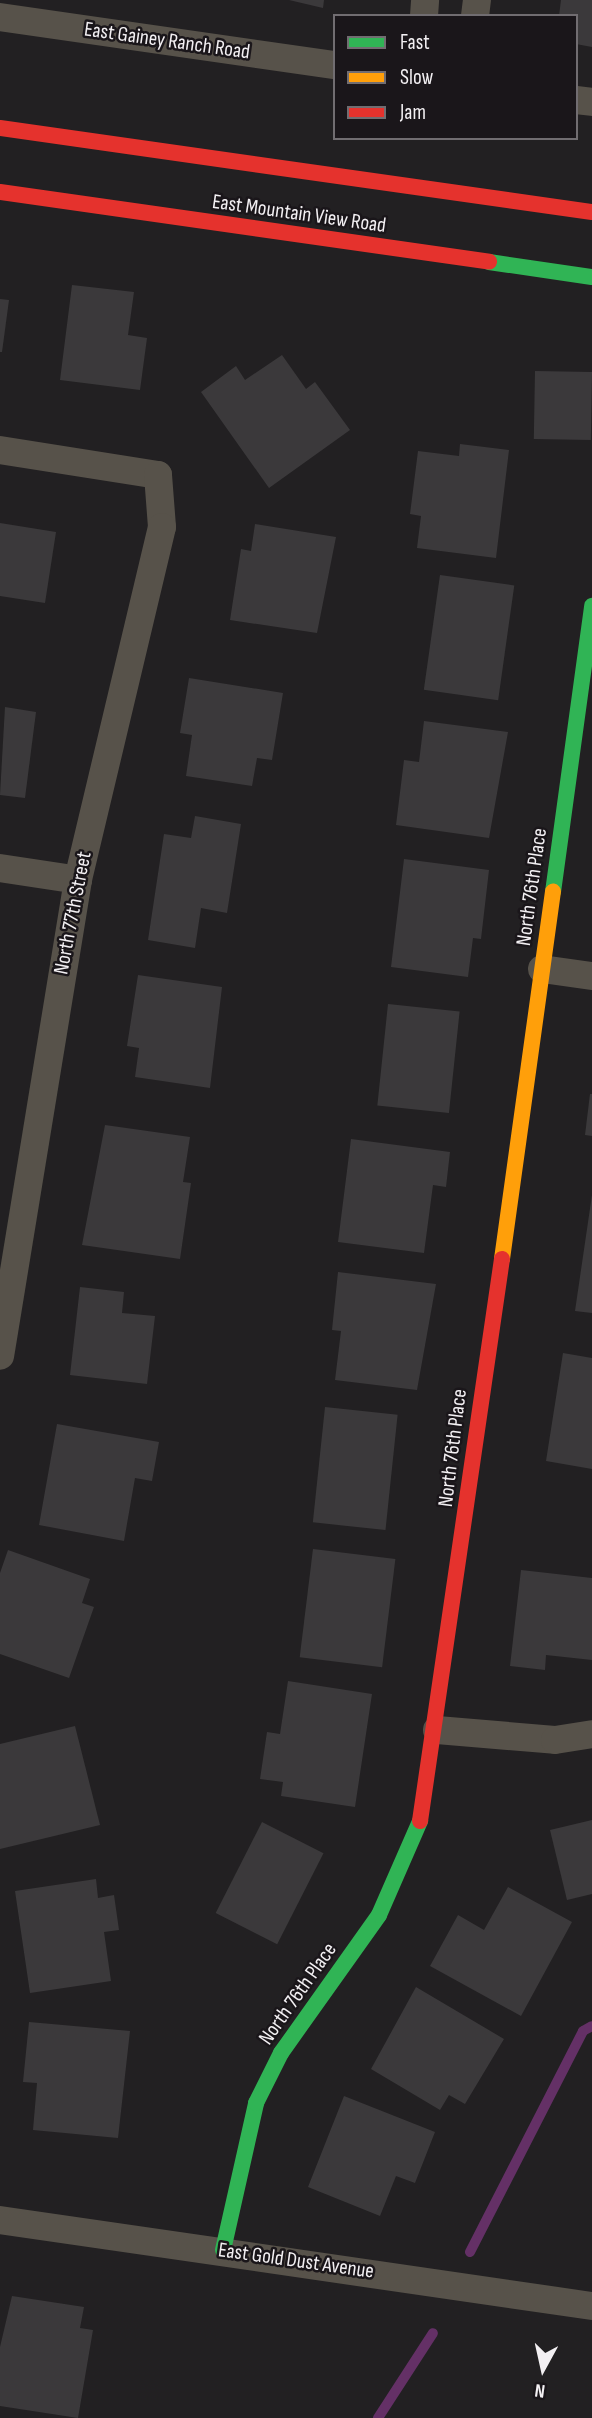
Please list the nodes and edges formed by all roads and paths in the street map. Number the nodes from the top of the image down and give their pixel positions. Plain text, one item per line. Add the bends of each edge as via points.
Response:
1 (0, 17) edge
2 (333, 65) edge
3 (0, 128) edge
4 (0, 192) edge
5 (592, 212) edge
6 (592, 277) edge
7 (0, 450) edge
8 (592, 606) edge
9 (0, 868) edge
10 (78, 880) junction
11 (542, 969) junction
12 (592, 976) edge
13 (0, 1356) edge
14 (437, 1730) junction
15 (592, 1734) edge
16 (0, 2220) edge
17 (223, 2250) junction
18 (592, 2306) edge

1 - 2 street, East Gainey Ranch Road
3 - 5 street, East Mountain View Road
4 - 6 street, East Mountain View Road
7 - 10 street, North 77th Street via 158,475 162,527
8 - 11 street, North 76th Place
9 - 10 street
10 - 13 street, North 77th Street
11 - 12 street
11 - 14 street, North 76th Place
14 - 15 street via 555,1740
14 - 17 street, North 76th Place via 426,1807 407,1864 379,1916 281,2053 256,2102
16 - 17 street, East Gold Dust Avenue
17 - 18 street, East Gold Dust Avenue

